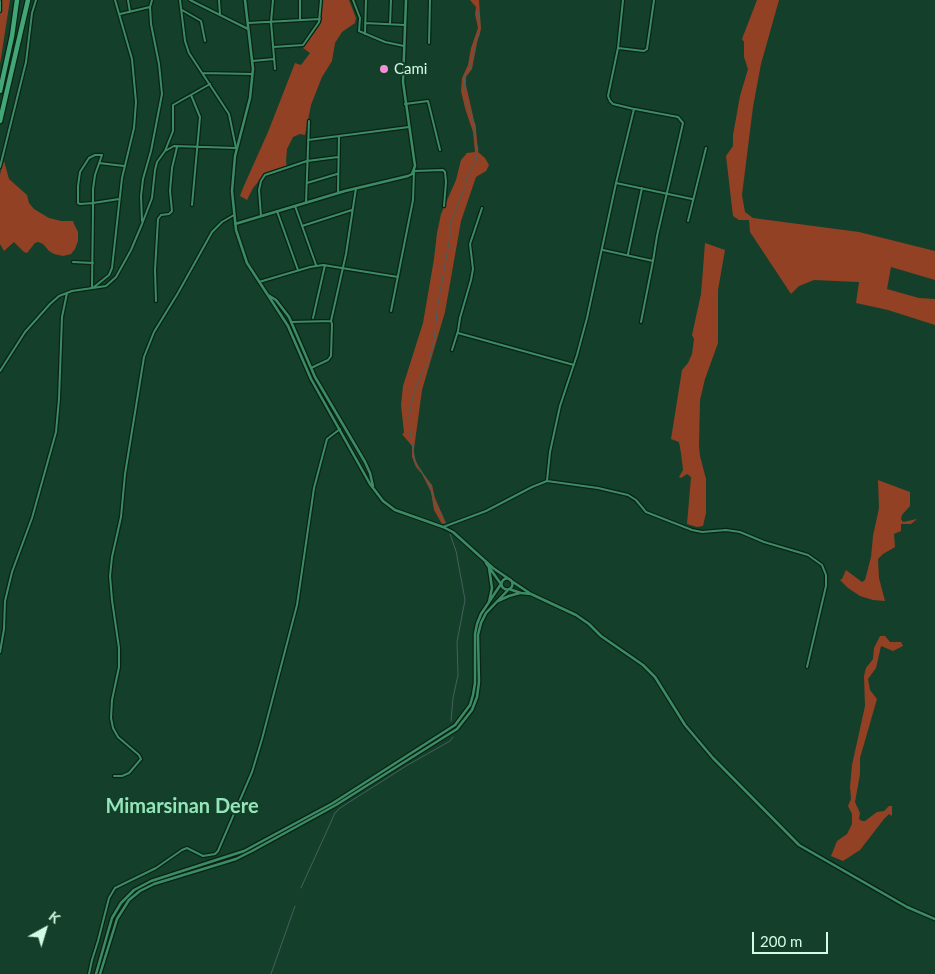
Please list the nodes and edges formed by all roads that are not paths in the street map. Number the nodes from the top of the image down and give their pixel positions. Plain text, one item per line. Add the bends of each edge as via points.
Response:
1 (17, 0) edge
2 (28, 0) edge
3 (36, 0) edge
4 (115, 0) edge
5 (128, 0) edge
6 (152, 0) edge
7 (180, 0) edge
8 (190, 0) edge
9 (219, 0) edge
10 (245, 0) edge
11 (273, 0) edge
12 (300, 0) edge
13 (321, 0) edge
14 (353, 0) edge
15 (366, 0) edge
16 (391, 0) edge
17 (406, 0) edge
18 (430, 0) edge
19 (623, 0) edge
20 (654, 0) edge
21 (0, 1) edge
22 (195, 1) edge
23 (150, 8) junction
24 (181, 10) junction
25 (0, 11) edge
26 (130, 12) junction
27 (120, 14) junction
28 (220, 15) junction
29 (320, 19) junction
30 (300, 20) junction
31 (271, 22) junction
32 (365, 22) junction
33 (248, 23) junction
34 (390, 24) junction
35 (405, 25) junction
36 (249, 29) junction
37 (365, 34) junction
38 (205, 41) dead end
39 (429, 43) dead end
40 (404, 46) junction
41 (273, 47) junction
42 (618, 48) junction
43 (274, 58) junction
44 (252, 61) junction
45 (275, 69) dead end
46 (202, 73) junction
47 (252, 74) junction
48 (210, 84) junction
49 (0, 91) edge
50 (191, 95) junction
51 (405, 104) junction
52 (634, 109) junction
53 (0, 121) edge
54 (309, 121) dead end
55 (409, 127) junction
56 (339, 136) junction
57 (308, 140) junction
58 (178, 146) junction
59 (197, 147) junction
60 (236, 148) junction
61 (706, 148) dead end
62 (440, 150) dead end
63 (165, 151) junction
64 (338, 157) junction
65 (307, 161) junction
66 (99, 163) junction
67 (124, 166) junction
68 (0, 167) edge
69 (414, 170) junction
70 (338, 174) junction
71 (307, 183) junction
72 (616, 183) junction
73 (356, 188) junction
74 (642, 188) junction
75 (338, 193) junction
76 (666, 194) junction
77 (119, 199) junction
78 (692, 199) junction
79 (306, 202) junction
80 (93, 203) junction
81 (192, 205) dead end
82 (295, 206) junction
83 (444, 206) dead end
84 (482, 208) dead end
85 (353, 210) junction
86 (277, 211) junction
87 (234, 215) junction
88 (261, 216) junction
89 (688, 221) dead end
90 (142, 224) junction
91 (235, 224) junction
92 (302, 226) junction
93 (603, 250) junction
94 (628, 255) junction
95 (653, 261) junction
96 (73, 262) dead end
97 (92, 263) junction
98 (325, 265) junction
99 (316, 266) junction
100 (344, 267) junction
101 (298, 270) junction
102 (398, 277) junction
103 (258, 282) junction
104 (92, 288) junction
105 (67, 293) junction
106 (267, 294) junction
107 (156, 301) dead end
108 (391, 312) dead end
109 (313, 318) dead end
110 (331, 321) junction
111 (291, 322) junction
112 (642, 322) dead end
113 (458, 333) junction
114 (452, 350) dead end
115 (574, 365) junction
116 (311, 368) junction
117 (0, 371) edge
118 (340, 429) junction
119 (548, 481) junction
120 (373, 486) junction
121 (443, 527) junction
122 (480, 556) junction
123 (488, 566) junction
124 (510, 579) junction
125 (501, 584) junction
126 (509, 589) junction
127 (521, 593) junction
128 (531, 594) junction
129 (494, 603) junction
130 (488, 604) junction
131 (0, 652) edge
132 (807, 667) dead end
133 (114, 776) dead end
134 (935, 919) edge
135 (89, 974) edge
136 (96, 974) edge
137 (100, 974) edge

1 - 49 highway
2 - 53 highway
3 - 68 street via 26,62
4 - 27 street
5 - 26 street
6 - 23 street
7 - 24 street
8 - 22 street
9 - 28 street
10 - 33 street
11 - 31 street
12 - 30 street
13 - 29 street
14 - 37 street via 360,18 359,31
15 - 32 street
16 - 34 street
17 - 35 street
18 - 39 street
19 - 42 street
20 - 42 street via 647,49
21 - 25 street
22 - 28 street
23 - 26 street
23 - 90 street via 162,94 143,179
24 - 38 street via 201,21
24 - 46 street via 189,53
26 - 27 street
27 - 67 street via 132,59 136,102 134,128
28 - 36 street
29 - 30 street
29 - 41 street via 303,45
30 - 31 street
31 - 33 street
31 - 41 street
32 - 34 street
32 - 37 street
33 - 36 street
34 - 35 street
35 - 40 street
36 - 44 street
37 - 40 street
40 - 51 street via 402,82
41 - 43 street
42 - 52 street via 608,98 613,104
43 - 44 street
43 - 45 street
44 - 47 street
46 - 47 street
46 - 48 street
47 - 60 street via 250,98
48 - 50 street
48 - 60 street via 229,114
50 - 59 street via 200,116
50 - 63 street via 173,105 173,131
51 - 55 street
51 - 62 street via 428,102
52 - 72 street
52 - 76 street via 678,117 682,121
54 - 57 street
55 - 56 street
55 - 69 street
56 - 57 street
56 - 64 street
57 - 65 street
58 - 59 street
58 - 63 street
58 - 107 street via 172,168 172,211 158,218 154,270
59 - 60 street
59 - 81 street
60 - 87 street via 232,191
61 - 78 street
63 - 90 street via 155,170 152,198
64 - 65 street
64 - 70 street
65 - 71 street
65 - 88 street via 265,175 259,190
66 - 67 street
66 - 80 street
66 - 80 street via 102,155 95,155 89,158 80,172 78,203
67 - 77 street
69 - 73 street via 408,176
69 - 83 street via 445,172
69 - 102 street via 413,200
70 - 71 street
70 - 75 street
71 - 79 street
72 - 74 street
72 - 93 street
73 - 75 street
73 - 85 street
74 - 76 street
74 - 94 street
75 - 79 street
76 - 78 street
76 - 95 street
77 - 80 street
77 - 104 street via 112,268 109,275
78 - 89 street
79 - 82 street
80 - 97 street
82 - 86 street
82 - 92 street
84 - 113 street via 470,244 473,269
85 - 92 street
85 - 100 street
86 - 88 street
86 - 101 street
87 - 91 street
87 - 133 street via 212,232 154,332 144,357 110,576 119,648 119,667 112,700 113,728 118,738 141,759 129,773
88 - 91 street
90 - 104 street via 116,277 106,286
91 - 103 street via 247,263
92 - 99 street
93 - 94 street
93 - 115 street
94 - 95 street
95 - 112 street
96 - 97 street
97 - 104 street
98 - 99 street
98 - 100 street
98 - 109 street
99 - 101 street
100 - 102 street
100 - 110 street
101 - 103 street
102 - 108 street
103 - 106 street
104 - 105 street
105 - 117 street via 37,318
105 - 131 street via 56,432 4,601
106 - 111 street via 279,304
106 - 118 street via 288,326 311,379
110 - 111 street
110 - 116 street via 331,357
111 - 116 street
113 - 114 street
113 - 115 street
115 - 119 street via 560,406 550,452
116 - 120 street via 365,462
118 - 120 street
118 - 135 street via 327,439 314,488 297,605 262,738 252,772 218,850 215,854 203,856 186,848 156,868 115,888 109,898
119 - 121 street via 486,511
119 - 132 street via 628,494 646,512 692,530 740,532 816,560 826,575 826,586
120 - 121 street via 383,501 395,510
121 - 122 street
122 - 123 street
122 - 124 street
123 - 125 street
123 - 130 street via 492,588
124 - 125 street via 504,579
124 - 126 street via 512,585
124 - 128 street
125 - 126 street
125 - 130 street
126 - 127 street
126 - 129 street
127 - 128 street
127 - 129 street
128 - 134 street via 576,615 643,665 655,677 685,725 713,758 799,845 907,907
129 - 137 street via 486,613 478,635 477,697 472,710 457,729 336,805 252,851 140,891 126,904 117,919
130 - 136 street via 475,634 474,695 455,725 333,803 244,851 151,881 134,890 112,918

